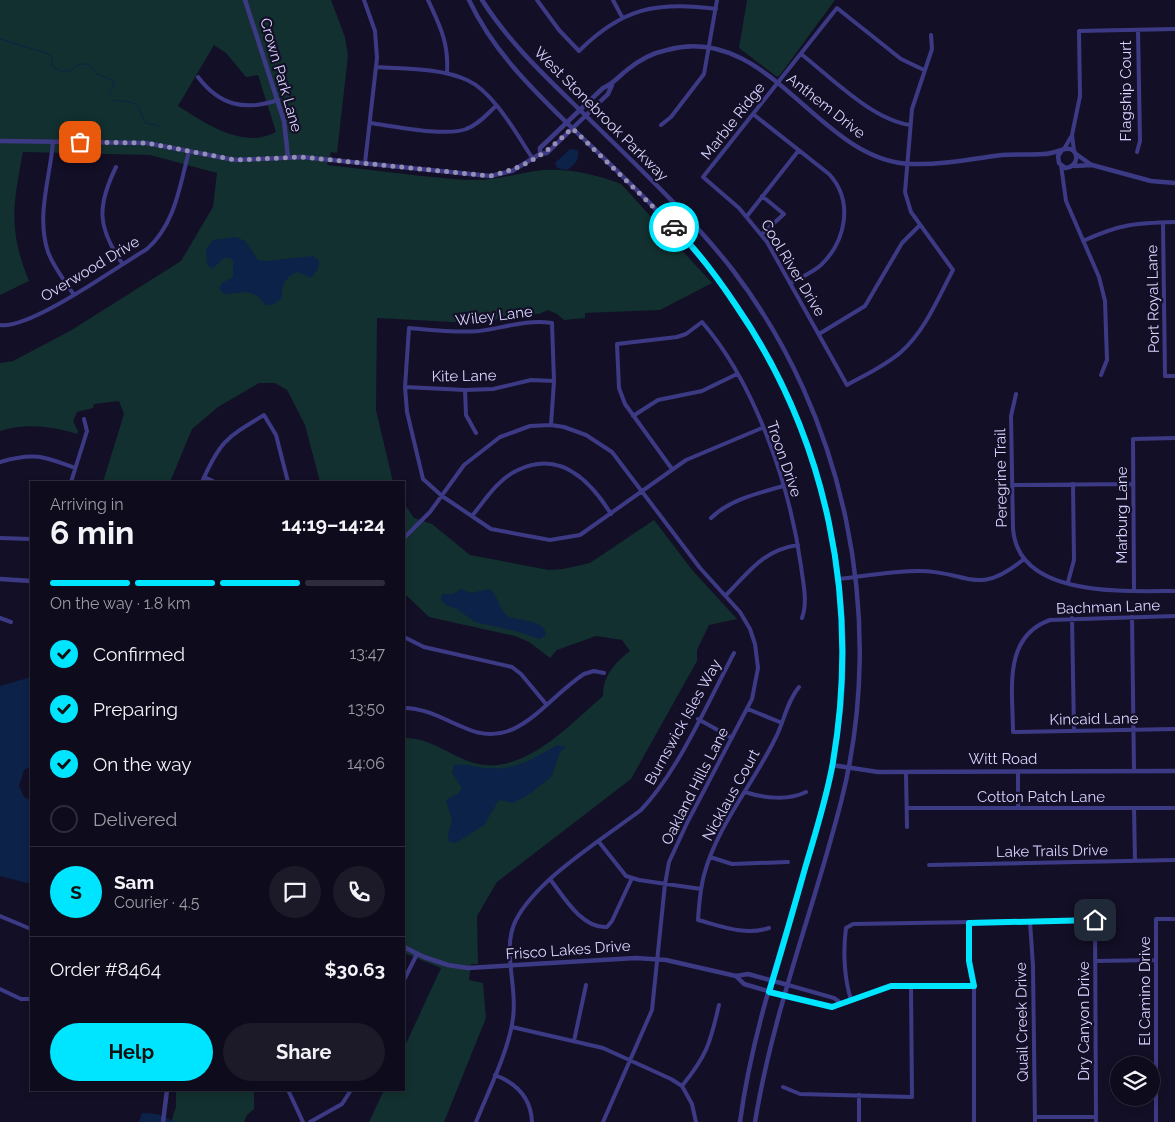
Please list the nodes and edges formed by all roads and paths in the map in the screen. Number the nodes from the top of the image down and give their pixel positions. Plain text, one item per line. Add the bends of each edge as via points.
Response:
1 (245, 0) edge
2 (364, 0) edge
3 (428, 0) edge
4 (469, 0) edge
5 (482, 0) edge
6 (537, 0) edge
7 (613, 0) edge
8 (717, 0) edge
9 (716, 9) junction
10 (622, 18) junction
11 (1175, 29) edge
12 (1138, 30) junction
13 (931, 35) dead end
14 (710, 47) junction
15 (801, 54) junction
16 (377, 66) junction
17 (924, 70) junction
18 (447, 73) junction
19 (198, 77) dead end
20 (777, 84) junction
21 (612, 85) junction
22 (278, 100) junction
23 (496, 106) junction
24 (580, 110) junction
25 (753, 114) junction
26 (586, 116) junction
27 (370, 123) junction
28 (567, 123) junction
29 (661, 125) dead end
30 (910, 125) junction
31 (572, 128) junction
32 (1072, 136) junction
33 (0, 141) edge
34 (53, 142) junction
35 (799, 150) junction
36 (1063, 150) junction
37 (189, 151) junction
38 (1075, 152) junction
39 (1137, 152) dead end
40 (540, 154) junction
41 (1042, 154) junction
42 (288, 157) junction
43 (533, 159) junction
44 (366, 163) junction
45 (906, 164) junction
46 (1060, 164) junction
47 (1092, 165) junction
48 (116, 167) dead end
49 (1071, 167) junction
50 (703, 177) joint
51 (1063, 180) junction
52 (1175, 182) edge
53 (762, 196) junction
54 (747, 216) junction
55 (1175, 222) edge
56 (693, 223) junction
57 (1163, 223) junction
58 (920, 225) junction
59 (681, 234) junction
60 (762, 234) junction
61 (1083, 241) junction
62 (122, 263) junction
63 (791, 283) junction
64 (74, 295) junction
65 (0, 325) edge
66 (819, 334) junction
67 (737, 374) junction
68 (1101, 375) dead end
69 (1175, 376) edge
70 (554, 381) junction
71 (405, 387) junction
72 (466, 390) junction
73 (1016, 394) dead end
74 (633, 416) junction
75 (84, 419) dead end
76 (551, 425) junction
77 (762, 428) junction
78 (476, 434) dead end
79 (1175, 438) edge
80 (0, 462) edge
81 (75, 468) junction
82 (672, 469) junction
83 (204, 477) junction
84 (71, 481) edge
85 (202, 481) edge
86 (213, 481) edge
87 (288, 481) edge
88 (1073, 484) junction
89 (1133, 484) junction
90 (1012, 485) junction
91 (783, 486) junction
92 (642, 491) junction
93 (442, 496) junction
94 (611, 514) junction
95 (472, 516) junction
96 (711, 518) dead end
97 (405, 537) edge
98 (0, 538) edge
99 (30, 539) edge
100 (798, 544) junction
101 (1024, 560) junction
102 (856, 577) junction
103 (0, 579) edge
104 (839, 579) junction
105 (30, 581) edge
106 (1068, 582) junction
107 (1175, 590) edge
108 (1134, 591) junction
109 (726, 596) junction
110 (1175, 616) edge
111 (1132, 617) junction
112 (0, 618) edge
113 (802, 618) dead end
114 (1072, 618) junction
115 (10, 622) dead end
116 (405, 637) edge
117 (734, 653) dead end
118 (604, 673) dead end
119 (799, 686) dead end
120 (546, 704) junction
121 (405, 708) edge
122 (748, 709) junction
123 (698, 719) junction
124 (782, 722) junction
125 (1134, 730) junction
126 (1175, 730) edge
127 (1074, 731) junction
128 (1013, 732) joint
129 (732, 738) junction
130 (832, 765) junction
131 (848, 769) junction
132 (1134, 771) junction
133 (1175, 771) edge
134 (906, 772) junction
135 (1018, 772) junction
136 (745, 792) junction
137 (806, 792) dead end
138 (907, 808) junction
139 (1018, 808) junction
140 (1134, 808) junction
141 (1175, 808) edge
142 (907, 827) dead end
143 (599, 842) junction
144 (710, 856) junction
145 (1175, 860) edge
146 (1135, 861) junction
147 (788, 862) dead end
148 (928, 865) dead end
149 (632, 878) junction
150 (550, 879) junction
151 (665, 884) junction
152 (701, 889) junction
153 (0, 916) edge
154 (1175, 919) edge
155 (1030, 922) junction
156 (969, 923) junction
157 (768, 928) dead end
158 (30, 929) edge
159 (405, 948) edge
160 (416, 954) junction
161 (658, 959) junction
162 (1156, 960) junction
163 (1095, 961) junction
164 (512, 967) junction
165 (736, 976) junction
166 (405, 978) edge
167 (773, 980) junction
168 (586, 985) dead end
169 (788, 985) junction
170 (974, 986) junction
171 (911, 987) junction
172 (0, 989) edge
173 (769, 992) junction
174 (785, 996) junction
175 (30, 999) edge
176 (851, 1000) junction
177 (842, 1003) junction
178 (719, 1005) dead end
179 (512, 1026) junction
180 (574, 1041) junction
181 (631, 1061) junction
182 (495, 1075) junction
183 (682, 1086) junction
184 (783, 1087) dead end
185 (167, 1091) edge
186 (288, 1091) edge
187 (350, 1091) edge
188 (859, 1095) junction
189 (1096, 1117) junction
190 (1035, 1120) edge
191 (163, 1122) edge
192 (303, 1122) edge
193 (310, 1122) edge
194 (476, 1122) edge
195 (532, 1122) edge
196 (603, 1122) edge
197 (696, 1122) edge
198 (740, 1122) edge
199 (755, 1122) edge
200 (859, 1122) edge
201 (974, 1122) edge
202 (1096, 1122) edge
203 (1156, 1122) edge

1 - 22 street, Crown Park Lane
2 - 16 street via 375,31
3 - 18 street via 443,33 448,54
4 - 28 street, West Stonebrook Parkway via 502,54 524,81
5 - 24 street, West Stonebrook Parkway via 513,45
6 - 10 street via 579,51 601,30
7 - 10 street
8 - 9 street
9 - 10 street via 664,6
9 - 14 street
11 - 12 street
12 - 32 street via 1079,31 1080,96
12 - 39 street, Flagship Court via 1140,141
13 - 17 street via 932,49
14 - 20 street, Anthem Drive via 747,61
14 - 21 street, Anthem Drive via 688,46 658,52 632,66
14 - 29 street via 700,82 672,117
15 - 17 street, Marble Ridge via 837,8 901,59
15 - 20 street, Marble Ridge
15 - 30 street via 876,113
16 - 18 street
16 - 27 street
17 - 30 street via 913,101
18 - 23 street via 469,81 487,94
19 - 22 street via 207,90 233,105 254,107
20 - 25 street, Marble Ridge
20 - 45 street, Anthem Drive via 861,149 886,160
21 - 24 street, Anthem Drive via 603,88
21 - 26 street, Anthem Drive via 608,94
22 - 42 street, Crown Park Lane
23 - 27 street via 466,129 447,132
23 - 43 street
24 - 26 street, West Stonebrook Parkway
24 - 28 street, Anthem Drive
25 - 35 street
25 - 50 street, Marble Ridge
26 - 31 street, Anthem Drive
26 - 56 street, West Stonebrook Parkway
27 - 44 street
28 - 31 street, West Stonebrook Parkway
28 - 40 street, Anthem Drive via 540,148
30 - 45 street
31 - 40 street, Anthem Drive via 547,153
31 - 59 street, West Stonebrook Parkway
32 - 36 street
32 - 38 street
33 - 34 street
34 - 37 street via 147,143
34 - 64 street via 44,192 43,232 53,262
35 - 53 street
35 - 63 street via 836,182 845,210 842,228 828,256 814,270
36 - 38 street
36 - 41 street, Anthem Drive
36 - 46 street via 1058,156
37 - 42 street via 236,160
37 - 62 street, Overwood Drive via 167,227 147,249
38 - 47 street
38 - 49 street via 1077,160
40 - 43 street, Anthem Drive
41 - 45 street, Anthem Drive
41 - 46 street
42 - 44 street
43 - 44 street, Anthem Drive via 512,171 490,176
45 - 58 street via 906,198
46 - 49 street
46 - 51 street
47 - 49 street
47 - 52 street via 1151,182
48 - 62 street via 102,207 102,220 109,242
49 - 51 street
50 - 54 street, Cool River Drive
51 - 61 street via 1066,201
53 - 54 street
53 - 60 street via 784,214
54 - 60 street, Cool River Drive
55 - 57 street
56 - 59 street
56 - 102 street, West Stonebrook Parkway via 753,299 800,380 833,469
57 - 61 street via 1132,223
57 - 69 street, Port Royal Lane via 1165,376
58 - 66 street via 902,243 865,306
58 - 66 street, Cool River Drive via 953,270 910,344 886,363 847,385
59 - 104 street, West Stonebrook Parkway via 746,319 788,397 819,483
60 - 63 street, Cool River Drive
61 - 68 street via 1099,277 1105,301 1107,360
62 - 64 street, Overwood Drive
63 - 66 street, Cool River Drive
64 - 65 street, Overwood Drive via 15,324
67 - 74 street via 702,391 658,400
67 - 74 street, Troon Drive via 702,322 677,337 617,344 619,388
67 - 77 street, Troon Drive
70 - 71 street, Wiley Lane via 552,323 508,324 451,333 409,328
70 - 72 street, Kite Lane via 531,380 493,389
70 - 76 street
71 - 72 street, Kite Lane
71 - 93 street via 412,439 423,478
72 - 78 street via 468,420
73 - 90 street, Peregrine Trail via 1011,416
74 - 82 street
75 - 81 street via 87,431
76 - 92 street, Oakland Hills Lane via 574,430 601,442
76 - 93 street, Oakland Hills Lane via 530,426 500,437 464,465
77 - 82 street
77 - 91 street, Troon Drive
79 - 89 street, Marburg Lane via 1134,439
80 - 81 street via 36,455
81 - 84 street
82 - 92 street
83 - 85 street
83 - 86 street
83 - 87 street via 224,441 264,415 276,435
88 - 89 street
88 - 90 street
88 - 106 street via 1074,560
89 - 108 street, Marburg Lane
90 - 101 street, Peregrine Trail via 1014,537
91 - 96 street via 718,510
91 - 100 street, Troon Drive
92 - 94 street
92 - 109 street, Oakland Hills Lane via 700,568
93 - 95 street
93 - 97 street, Oakland Hills Lane
94 - 95 street via 580,535 550,540 491,529
94 - 95 street via 586,480 565,467 542,464 518,470 503,481
98 - 99 street
100 - 109 street via 766,554
100 - 113 street, Troon Drive via 806,607
101 - 102 street via 1000,576 983,580 966,580 928,571
101 - 106 street via 1040,572
102 - 104 street
102 - 131 street, West Stonebrook Parkway via 859,679
103 - 105 street
104 - 130 street, West Stonebrook Parkway via 842,679
106 - 108 street via 1098,590
107 - 108 street
109 - 122 street, Oakland Hills Lane via 740,612 755,644 757,678
110 - 111 street, Bachman Lane
111 - 114 street, Bachman Lane
111 - 125 street
112 - 115 street
114 - 127 street
114 - 128 street, Bachman Lane via 1042,623 1026,635 1014,657
116 - 120 street via 424,647 512,668
117 - 123 street, Burnswick Isles Way
118 - 120 street via 584,674
119 - 124 street, Nicklaus Court
120 - 121 street via 513,731 490,735 479,735 420,709
122 - 124 street
122 - 129 street, Oakland Hills Lane
123 - 129 street
123 - 143 street, Burnswick Isles Way via 656,794 641,810
124 - 136 street, Nicklaus Court
125 - 126 street, Kincaid Lane
125 - 127 street, Kincaid Lane
125 - 132 street
127 - 128 street, Kincaid Lane
129 - 151 street, Oakland Hills Lane via 677,842
130 - 131 street, Witt Road
130 - 167 street, West Stonebrook Parkway
131 - 134 street, Witt Road
131 - 169 street, West Stonebrook Parkway via 838,815
132 - 133 street, Witt Road
132 - 135 street, Witt Road
134 - 135 street, Witt Road
134 - 138 street
135 - 139 street
136 - 137 street via 763,798
136 - 144 street, Nicklaus Court
138 - 139 street, Cotton Patch Lane
138 - 142 street
139 - 140 street, Cotton Patch Lane
140 - 141 street, Cotton Patch Lane
140 - 146 street
143 - 149 street via 618,869
143 - 150 street, Burnswick Isles Way
144 - 147 street via 732,864
144 - 152 street, Nicklaus Court
145 - 146 street, Lake Trails Drive
146 - 148 street, Lake Trails Drive
149 - 150 street via 607,927 588,921 575,911
149 - 151 street
150 - 164 street, Burnswick Isles Way via 530,899 516,920 510,945
151 - 152 street
151 - 161 street, Oakland Hills Lane
152 - 157 street, Nicklaus Court via 698,920 745,931
153 - 158 street
154 - 162 street, El Camino Drive via 1156,919
155 - 156 street
155 - 163 street, Dry Canyon Drive via 1095,920
155 - 190 street, Quail Creek Drive
156 - 170 street via 969,961
156 - 176 street via 854,924 846,928 846,986
159 - 160 street, Frisco Lakes Drive
160 - 164 street, Frisco Lakes Drive via 456,967
160 - 166 street
161 - 164 street, Frisco Lakes Drive
161 - 165 street, Frisco Lakes Drive
161 - 181 street, Oakland Hills Lane via 652,1010
162 - 163 street
162 - 203 street, El Camino Drive
163 - 189 street, Dry Canyon Drive
164 - 179 street, Burnswick Isles Way
165 - 167 street, Frisco Lakes Drive via 748,974
165 - 173 street, Frisco Lakes Drive via 744,984
167 - 169 street, Frisco Lakes Drive
167 - 173 street, West Stonebrook Parkway
168 - 180 street
169 - 174 street, West Stonebrook Parkway
169 - 177 street, Frisco Lakes Drive
170 - 171 street, Frisco Lakes Drive
170 - 201 street
171 - 176 street, Frisco Lakes Drive via 891,986
171 - 188 street via 912,1097
172 - 175 street via 21,999
173 - 174 street, Frisco Lakes Drive
173 - 198 street, West Stonebrook Parkway via 750,1063
174 - 177 street, Frisco Lakes Drive via 832,1007
174 - 199 street, West Stonebrook Parkway
176 - 177 street, Frisco Lakes Drive
178 - 183 street via 710,1045
179 - 180 street
179 - 182 street, Burnswick Isles Way
180 - 181 street via 603,1048
181 - 183 street
181 - 196 street, Oakland Hills Lane
182 - 194 street, Burnswick Isles Way
182 - 195 street via 507,1080 523,1094
183 - 197 street via 692,1104
184 - 188 street via 800,1094
185 - 191 street
186 - 192 street
187 - 193 street via 342,1104
188 - 200 street
189 - 190 street
189 - 202 street, Dry Canyon Drive

